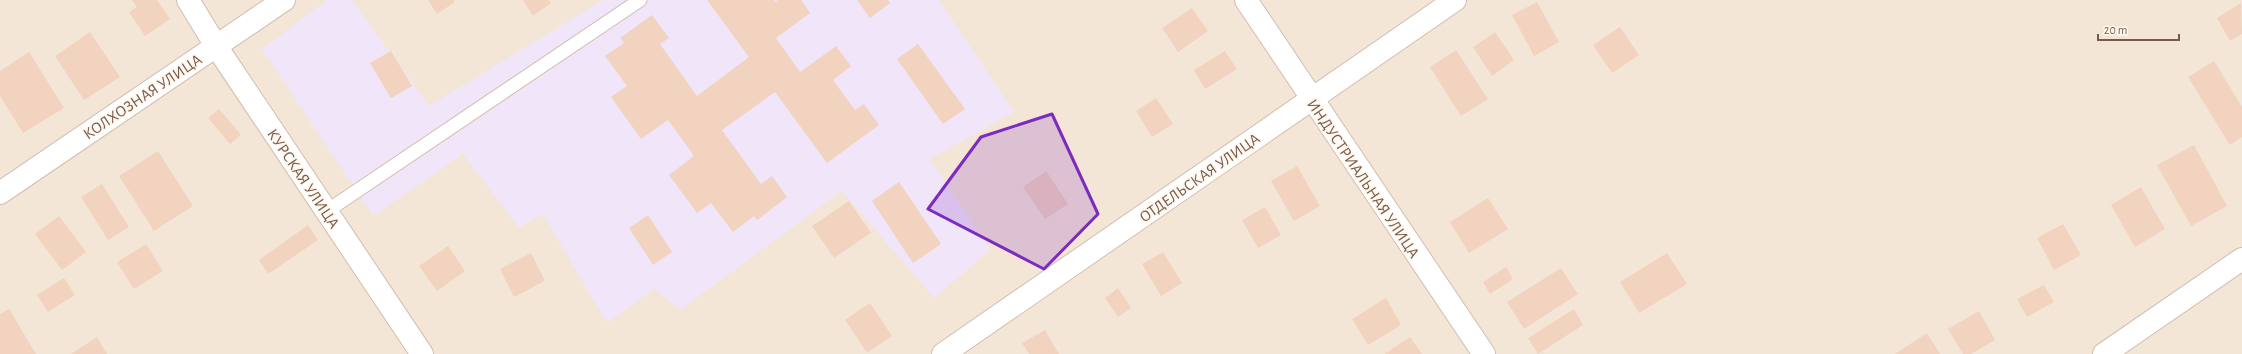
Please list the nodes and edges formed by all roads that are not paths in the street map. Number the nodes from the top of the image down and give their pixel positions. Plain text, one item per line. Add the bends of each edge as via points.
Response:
1 (188, 0) edge
2 (284, 0) edge
3 (640, 0) edge
4 (1246, 0) edge
5 (1455, 0) edge
6 (216, 46) junction
7 (1311, 100) junction
8 (0, 193) edge
9 (327, 211) junction
10 (2242, 259) edge
11 (422, 354) edge
12 (943, 354) edge
13 (1484, 354) edge
14 (2104, 354) edge

1 - 6 street, КУРСКАЯ УЛИЦА
2 - 6 street, КОЛХОЗНАЯ УЛИЦА
3 - 9 lane
4 - 7 street, ИНДУСТРИАЛЬНАЯ УЛИЦА
5 - 7 street, ОТДЕЛЬСКАЯ УЛИЦА
6 - 8 street, КОЛХОЗНАЯ УЛИЦА
6 - 9 street, КУРСКАЯ УЛИЦА
7 - 12 street, ОТДЕЛЬСКАЯ УЛИЦА
7 - 13 street, ИНДУСТРИАЛЬНАЯ УЛИЦА
9 - 11 street, КУРСКАЯ УЛИЦА
10 - 14 street

